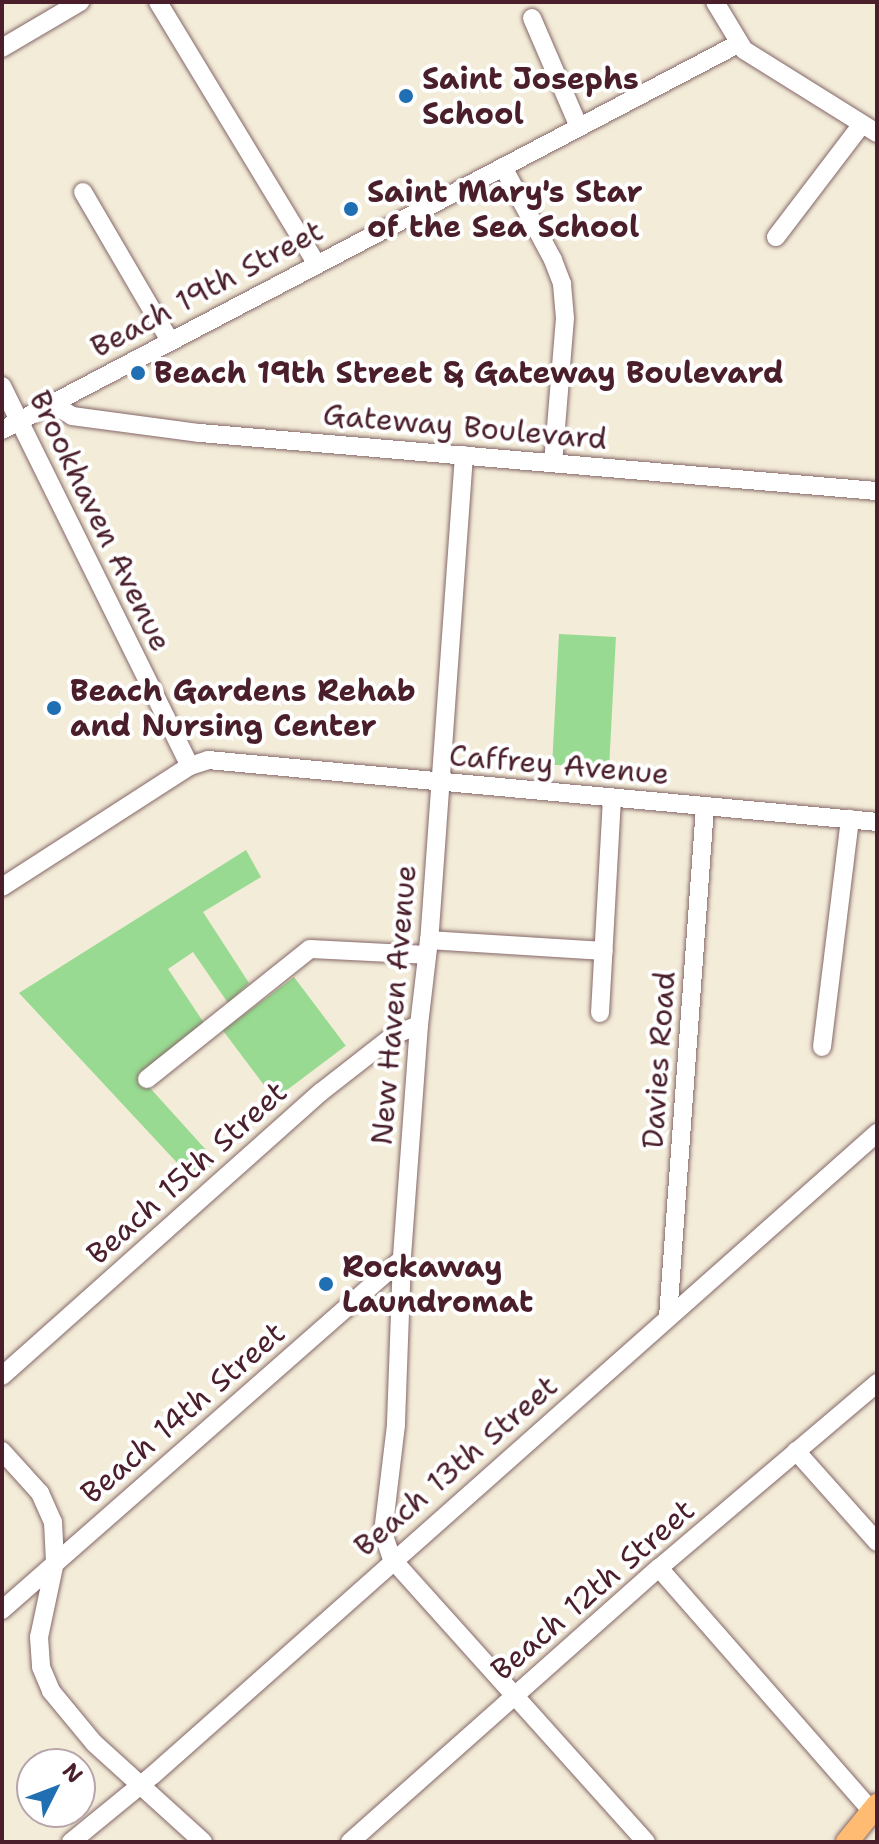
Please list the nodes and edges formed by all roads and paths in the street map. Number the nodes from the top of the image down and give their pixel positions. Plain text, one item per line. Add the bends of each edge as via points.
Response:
1 (80, 2) edge
2 (158, 2) edge
3 (715, 2) edge
4 (532, 18) dead end
5 (738, 44) junction
6 (2, 48) edge
7 (579, 127) junction
8 (869, 128) edge
9 (503, 167) junction
10 (83, 192) dead end
11 (776, 237) dead end
12 (316, 263) junction
13 (169, 339) junction
14 (2, 386) edge
15 (53, 404) junction
16 (22, 421) junction
17 (2, 430) edge
18 (464, 455) junction
19 (553, 463) junction
20 (877, 491) edge
21 (190, 766) junction
22 (440, 783) junction
23 (612, 798) junction
24 (705, 807) junction
25 (850, 819) junction
26 (877, 822) edge
27 (2, 887) edge
28 (428, 947) junction
29 (604, 951) junction
30 (600, 1013) dead end
31 (419, 1025) junction
32 (822, 1047) dead end
33 (147, 1079) dead end
34 (877, 1133) edge
35 (402, 1259) junction
36 (668, 1317) junction
37 (2, 1376) edge
38 (877, 1383) edge
39 (2, 1451) edge
40 (796, 1451) junction
41 (877, 1542) edge
42 (392, 1559) junction
43 (55, 1562) junction
44 (659, 1568) junction
45 (2, 1610) edge
46 (515, 1695) junction
47 (140, 1786) junction
48 (875, 1808) edge
49 (637, 1839) edge
50 (71, 1842) edge
51 (203, 1842) edge
52 (350, 1842) edge
53 (847, 1842) edge

1 - 6 street
2 - 12 street
3 - 5 street
4 - 7 street
5 - 7 street, Beach 19th Street
5 - 8 street
7 - 9 street, Beach 19th Street
8 - 11 street
9 - 12 street, Beach 19th Street
9 - 19 street via 562,284 565,318
10 - 13 street
12 - 13 street, Beach 19th Street
13 - 15 street, Beach 19th Street
14 - 16 street, Brookhaven Avenue
15 - 16 street, Beach 19th Street
15 - 18 street, Gateway Boulevard via 72,416 200,433
16 - 17 street, Beach 19th Street
16 - 21 street, Brookhaven Avenue
18 - 19 street, Gateway Boulevard
18 - 22 street, New Haven Avenue
19 - 20 street, Gateway Boulevard
21 - 22 street, Caffrey Avenue via 208,760
21 - 27 street
22 - 23 street, Caffrey Avenue
22 - 28 street, New Haven Avenue
23 - 24 street, Caffrey Avenue
23 - 29 street
24 - 25 street, Caffrey Avenue
24 - 36 street, Davies Road
25 - 26 street, Caffrey Avenue
25 - 32 street
28 - 29 street
28 - 31 street, New Haven Avenue
28 - 33 street via 310,949
29 - 30 street
31 - 35 street, New Haven Avenue
31 - 37 street, Beach 15th Street via 394,1035 321,1092
34 - 36 street, Beach 13th Street
35 - 42 street, New Haven Avenue via 396,1425 383,1533
35 - 43 street, Beach 14th Street
36 - 42 street, Beach 13th Street
38 - 40 street, Beach 12th Street
39 - 43 street via 40,1493 53,1522
40 - 41 street
40 - 44 street, Beach 12th Street
42 - 46 street
42 - 47 street, Beach 13th Street
43 - 45 street, Beach 14th Street
43 - 47 street via 42,1609 41,1667 66,1712
44 - 46 street, Beach 12th Street
44 - 48 street
46 - 49 street
46 - 52 street, Beach 12th Street
47 - 50 street, Beach 13th Street
47 - 51 street
48 - 53 main road

